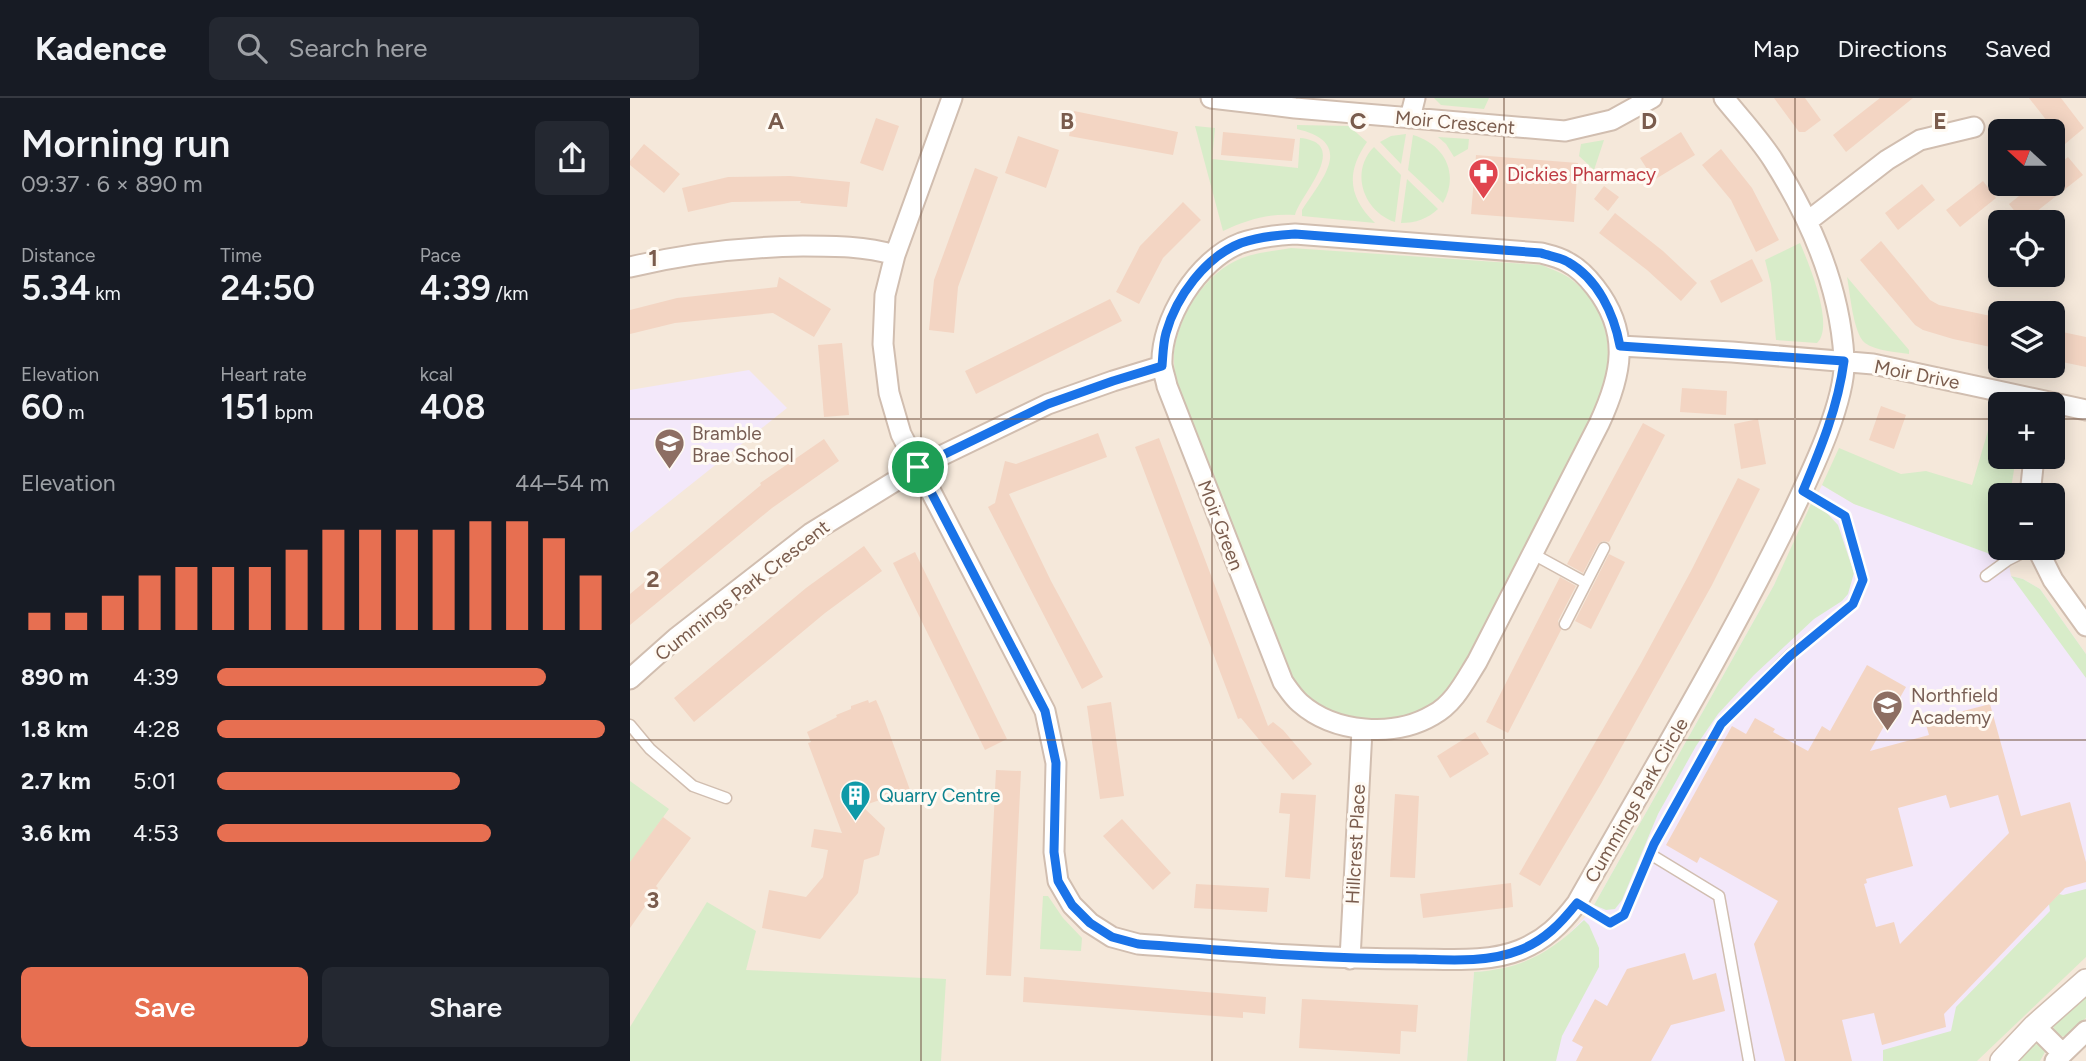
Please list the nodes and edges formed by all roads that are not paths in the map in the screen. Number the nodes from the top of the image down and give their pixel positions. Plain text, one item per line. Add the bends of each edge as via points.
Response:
1 (952, 98) edge
2 (1211, 98) edge
3 (1408, 98) edge
4 (1415, 98) edge
5 (1652, 98) edge
6 (1724, 98) edge
7 (1410, 118) junction
8 (1974, 127) dead end
9 (1808, 221) junction
10 (895, 254) junction
11 (630, 267) edge
12 (1620, 346) junction
13 (1844, 361) junction
14 (1162, 366) junction
15 (1996, 392) edge
16 (2065, 406) edge
17 (2086, 410) edge
18 (918, 467) junction
19 (1803, 491) junction
20 (1604, 548) dead end
21 (1533, 554) junction
22 (2008, 560) edge
23 (2043, 560) edge
24 (1986, 576) dead end
25 (1586, 583) junction
26 (1565, 624) dead end
27 (2086, 626) edge
28 (630, 679) edge
29 (630, 725) edge
30 (1362, 730) junction
31 (726, 798) dead end
32 (1650, 854) junction
33 (1577, 903) junction
34 (1350, 959) junction
35 (2086, 981) edge
36 (2035, 1026) junction
37 (2086, 1031) edge
38 (2058, 1057) edge
39 (1749, 1061) edge
40 (2002, 1061) edge

1 - 10 street, Cummings Park Circle
2 - 7 street, Moir Crescent
3 - 7 street
4 - 7 street
5 - 7 street, Moir Crescent via 1612,120 1565,131
6 - 9 street, Cummings Park Circle via 1772,159
8 - 9 street via 1920,140
9 - 13 street, Cummings Park Circle via 1831,281
10 - 11 street via 823,246 765,246 688,253
10 - 18 street, Cummings Park Circle via 885,295 883,344 889,393 901,434
12 - 13 street, Moir Drive
12 - 14 street, Moir Green via 1610,309 1596,288 1568,262 1541,253 1286,234 1240,244 1223,252 1196,276 1166,333
12 - 21 street, Moir Green via 1619,368 1607,408
13 - 15 street, Moir Drive
13 - 19 street, Cummings Park Circle via 1826,437
14 - 18 street, Cummings Park Crescent via 1048,404
14 - 30 street, Moir Green via 1283,682 1308,709
16 - 17 street, Moir Drive
18 - 28 street, Cummings Park Crescent via 811,533
18 - 34 street, Cummings Park Circle via 1045,711 1056,763 1054,852 1058,881 1072,905 1112,937 1138,944
19 - 32 lane via 1845,516 1863,580 1853,604 1790,656 1721,724
19 - 33 street, Cummings Park Circle via 1754,590
20 - 25 lane
21 - 25 lane
21 - 30 street, Moir Green via 1454,698 1434,715 1412,724
22 - 24 lane
23 - 27 street
25 - 26 lane
29 - 31 lane via 693,786
30 - 34 street, Hillcrest Place
32 - 33 lane via 1624,915 1610,923
32 - 39 lane via 1719,896
33 - 34 street, Cummings Park Circle via 1561,924 1518,951 1453,960
35 - 36 street
36 - 38 street
36 - 40 street
37 - 38 street

